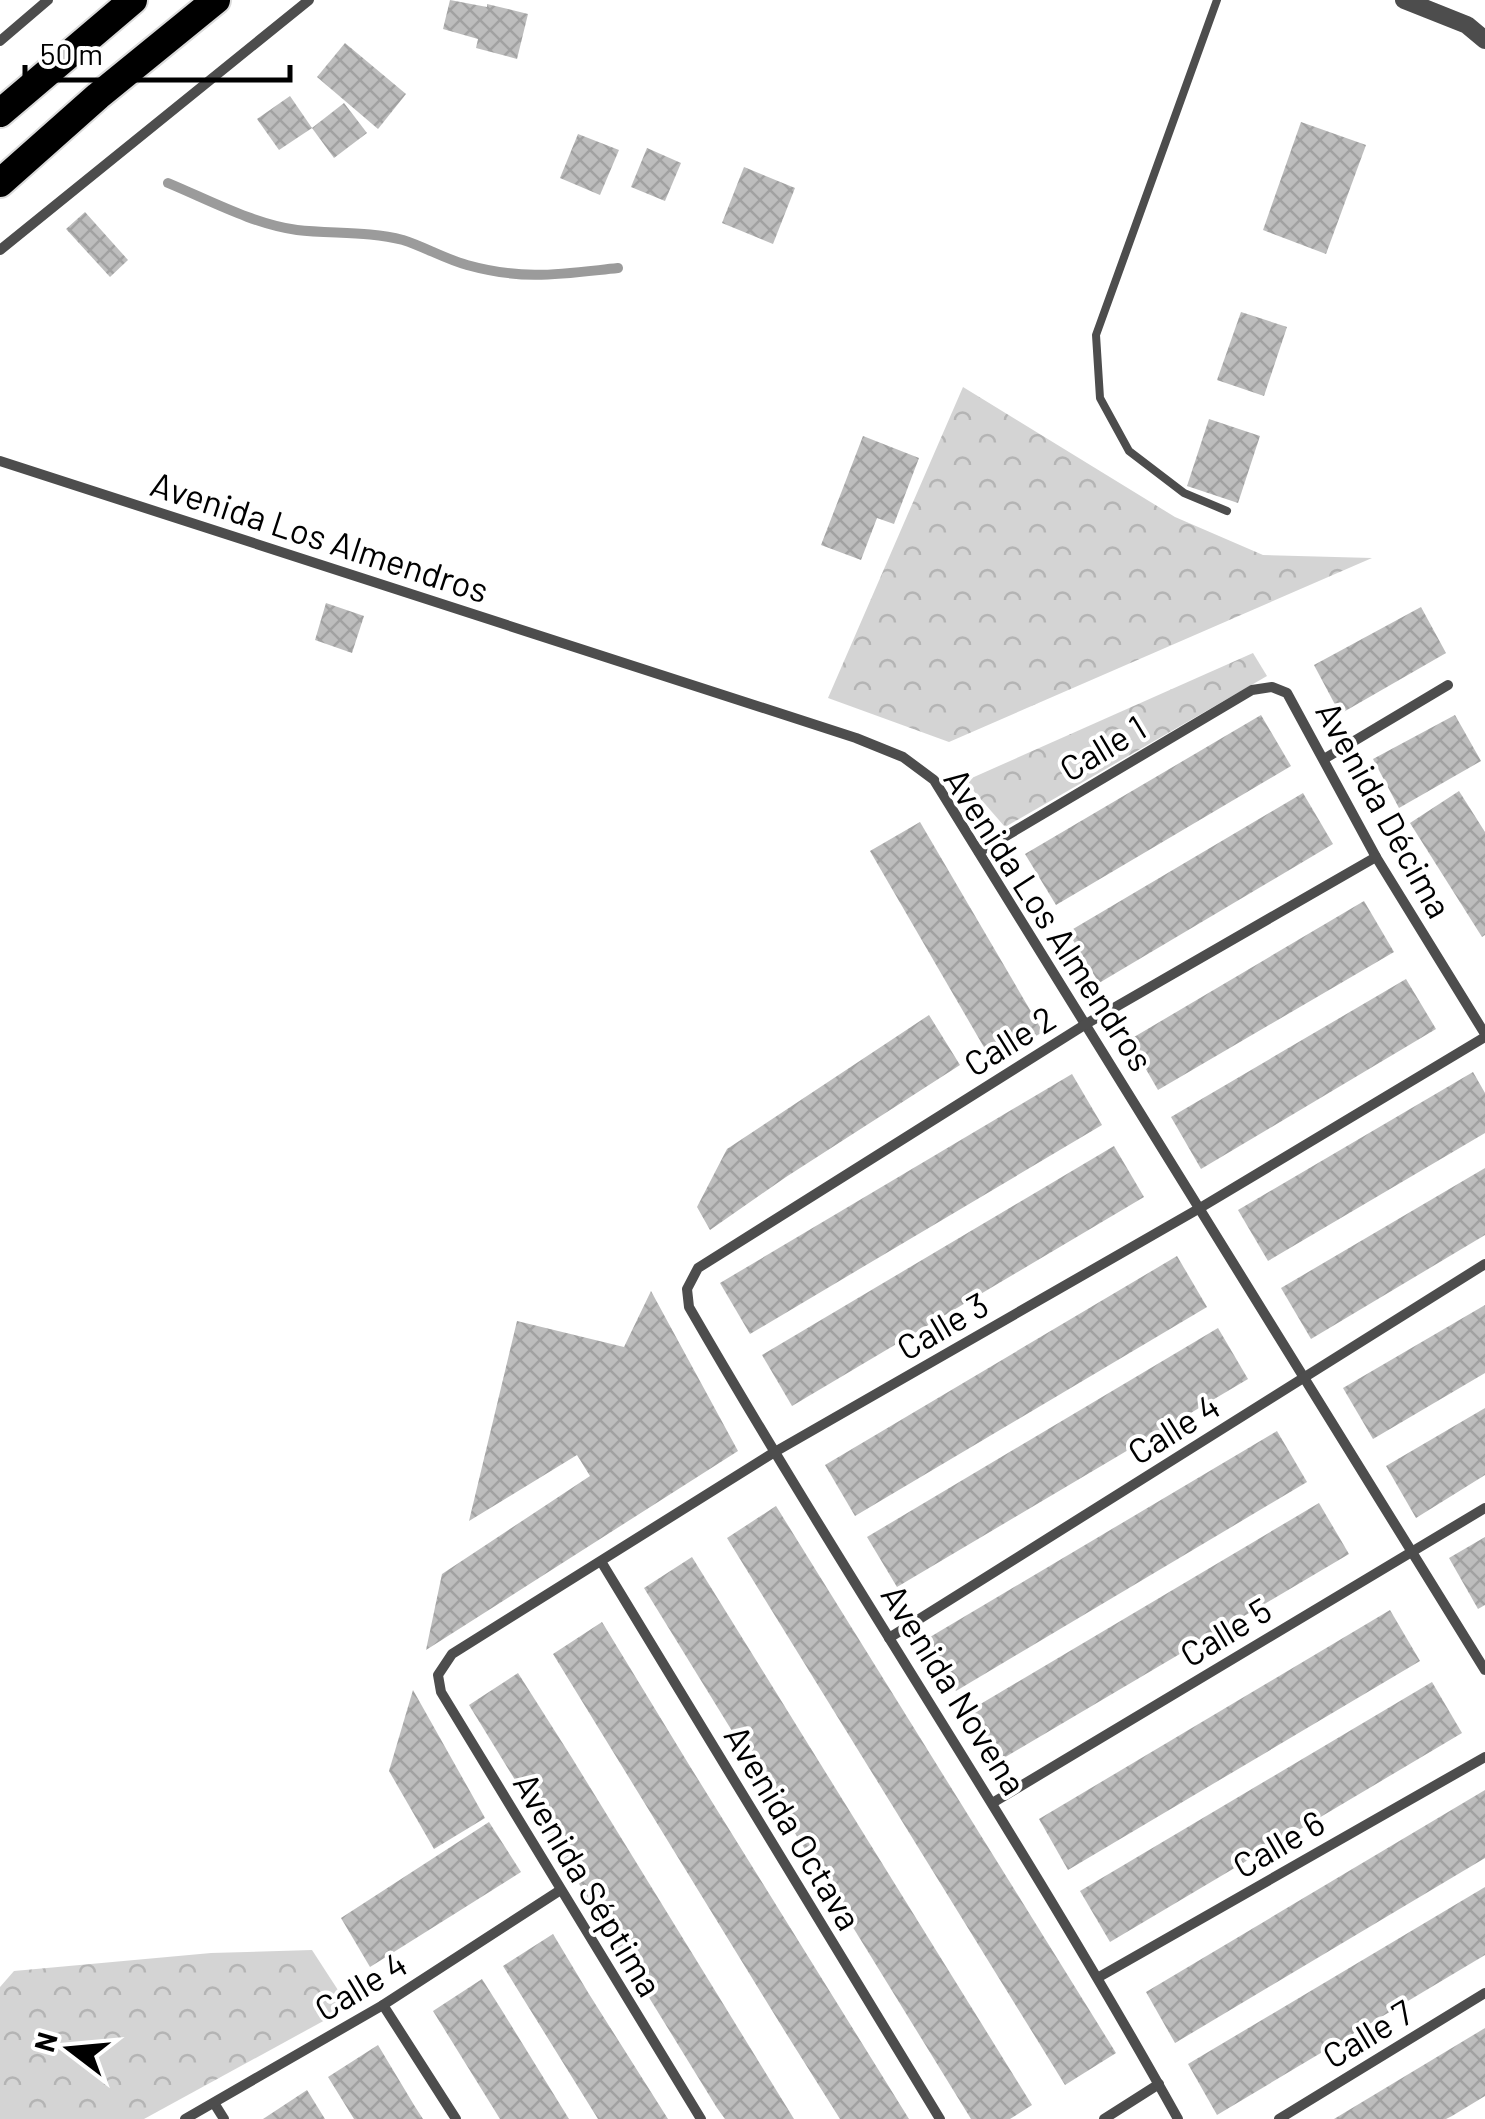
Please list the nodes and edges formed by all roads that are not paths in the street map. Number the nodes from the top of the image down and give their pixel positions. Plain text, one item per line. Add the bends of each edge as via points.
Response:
1 (48, 0) edge
2 (134, 0) edge
3 (216, 0) edge
4 (309, 0) edge
5 (1217, 0) edge
6 (1404, 0) edge
7 (1485, 40) edge
8 (0, 41) edge
9 (0, 113) edge
10 (0, 183) edge
11 (0, 250) edge
12 (0, 461) edge
13 (1227, 511) dead end
14 (1448, 685) dead end
15 (1252, 690) joint
16 (1324, 758) junction
17 (979, 852) junction
18 (1376, 858) junction
19 (1086, 1024) junction
20 (1485, 1036) edge
21 (1200, 1208) junction
22 (1485, 1264) edge
23 (687, 1290) joint
24 (1305, 1378) junction
25 (774, 1453) junction
26 (1485, 1508) edge
27 (1411, 1551) junction
28 (602, 1564) junction
29 (889, 1638) junction
30 (1485, 1670) edge
31 (438, 1676) joint
32 (1485, 1756) edge
33 (994, 1802) junction
34 (559, 1891) junction
35 (1099, 1977) junction
36 (1485, 1993) edge
37 (383, 2005) junction
38 (1159, 2084) junction
39 (214, 2103) junction
40 (185, 2119) edge
41 (224, 2119) edge
42 (456, 2119) edge
43 (700, 2119) edge
44 (940, 2119) edge
45 (1104, 2119) edge
46 (1178, 2119) edge
47 (1278, 2119) edge

1 - 8 street
2 - 9 highway
3 - 10 highway
4 - 11 street
5 - 13 lane via 1096,335 1100,398 1129,451 1184,493
6 - 7 street via 1467,25
12 - 17 street, Avenida Los Almendros via 856,738 902,757 934,780
14 - 16 street
15 - 16 street, Avenida Décima via 1288,692
15 - 17 street, Calle 1
16 - 18 street, Avenida Décima
17 - 19 street, Avenida Los Almendros
18 - 19 street, Calle 2
18 - 20 street, Avenida Décima
19 - 21 street, Avenida Los Almendros
19 - 23 street, Calle 2 via 698,1268
20 - 21 street, Calle 3
21 - 24 street, Avenida Los Almendros
21 - 25 street, Calle 3
22 - 24 street, Calle 4
23 - 25 street, Avenida Novena via 689,1307
24 - 27 street, Avenida Los Almendros
24 - 29 street, Calle 4
25 - 28 street, Calle 3
25 - 29 street, Avenida Novena
26 - 27 street, Calle 5
27 - 30 street, Avenida Los Almendros
27 - 33 street, Calle 5
28 - 31 street, Calle 3 via 452,1654
28 - 44 street, Avenida Octava
29 - 33 street, Avenida Novena
31 - 34 street, Avenida Séptima via 441,1692
32 - 35 street, Calle 6
33 - 35 street, Avenida Novena
34 - 37 street, Calle 4
34 - 43 street, Avenida Séptima
35 - 38 street, Avenida Novena
36 - 47 street, Calle 7
37 - 39 street, Calle 4
37 - 42 street
38 - 45 street
38 - 46 street, Avenida Novena
39 - 40 street, Calle 4
39 - 41 street

